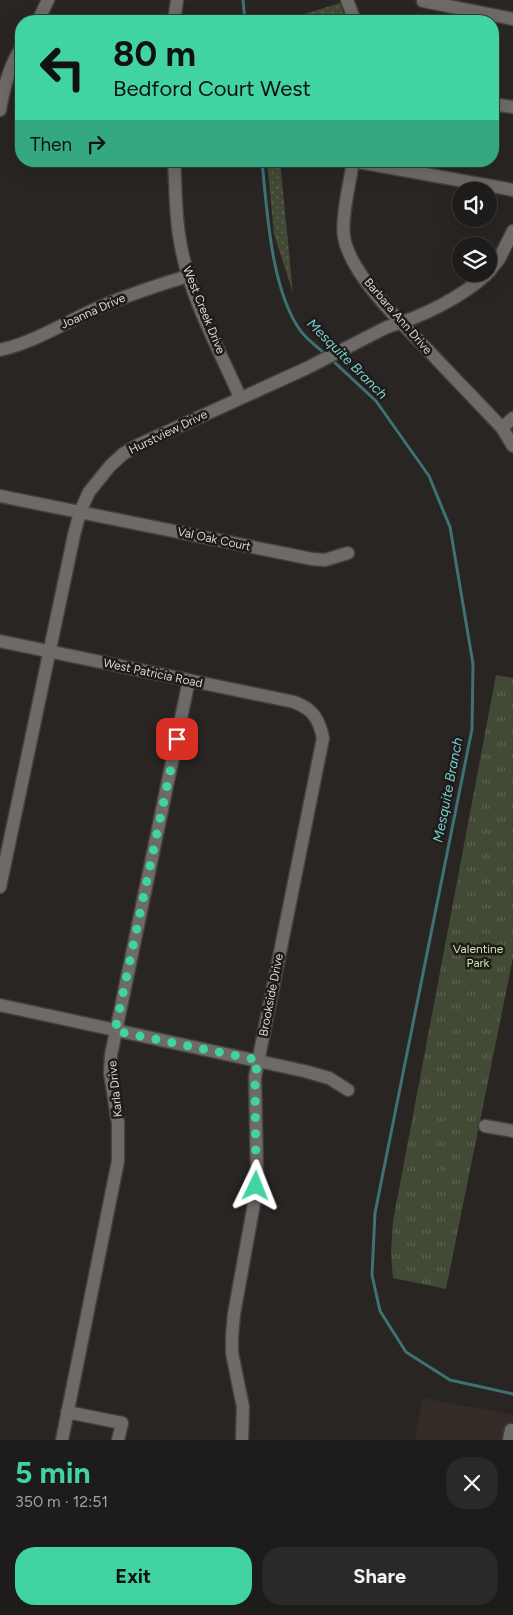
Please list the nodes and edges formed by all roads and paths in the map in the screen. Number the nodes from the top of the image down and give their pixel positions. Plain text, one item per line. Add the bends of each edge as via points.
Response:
1 (48, 0) edge
2 (177, 0) edge
3 (347, 0) edge
4 (423, 0) edge
5 (41, 15) edge
6 (175, 15) edge
7 (353, 15) edge
8 (492, 15) edge
9 (499, 16) edge
10 (513, 19) edge
11 (15, 60) edge
12 (499, 105) edge
13 (513, 107) edge
14 (0, 110) edge
15 (174, 167) edge
16 (352, 167) edge
17 (386, 167) edge
18 (513, 190) edge
19 (513, 231) edge
20 (497, 262) edge
21 (188, 276) junction
22 (475, 282) edge
23 (402, 323) junction
24 (0, 350) edge
25 (240, 397) junction
26 (513, 418) edge
27 (502, 428) junction
28 (513, 446) edge
29 (0, 496) edge
30 (80, 512) junction
31 (348, 553) dead end
32 (0, 641) edge
33 (48, 651) junction
34 (189, 680) junction
35 (305, 706) joint
36 (0, 887) edge
37 (0, 1005) edge
38 (115, 1031) junction
39 (258, 1060) junction
40 (348, 1090) dead end
41 (485, 1126) dead end
42 (513, 1131) edge
43 (68, 1412) junction
44 (513, 1431) edge
45 (62, 1440) edge
46 (118, 1440) edge
47 (242, 1440) edge
48 (509, 1440) edge

1 - 5 street
2 - 6 street
3 - 7 street
4 - 8 street
9 - 10 street
11 - 14 street
12 - 13 street
15 - 21 street, West Creek Drive via 180,240
16 - 23 street, Barbara Ann Drive via 344,238 372,290
17 - 18 street
19 - 20 street, Hurstview Drive
21 - 24 street, Joanna Drive via 146,289 17,346
21 - 25 street, West Creek Drive
22 - 23 street, Hurstview Drive via 447,302
23 - 25 street, Hurstview Drive via 387,327
23 - 27 street, Barbara Ann Drive
25 - 30 street, Hurstview Drive via 124,454 89,492
26 - 27 street
27 - 28 street, Barbara Ann Drive
29 - 30 street, Val Oak Court
30 - 31 street, Val Oak Court via 312,559 325,560
30 - 33 street, Hurstview Drive
32 - 33 street, West Patricia Road
33 - 34 street, West Patricia Road
33 - 36 street, Hurstview Drive
34 - 35 street, West Patricia Road
34 - 38 street, Karla Drive
35 - 39 street, Brookside Drive via 314,713 323,738
37 - 38 street
38 - 39 street
38 - 43 street, Karla Drive via 110,1073 118,1123 118,1161
39 - 40 street via 328,1078
39 - 47 street, Brookside Drive via 255,1077 255,1198 232,1336 232,1353 244,1406
41 - 42 street
43 - 45 street, Karla Drive
43 - 46 street via 122,1423
44 - 48 street

